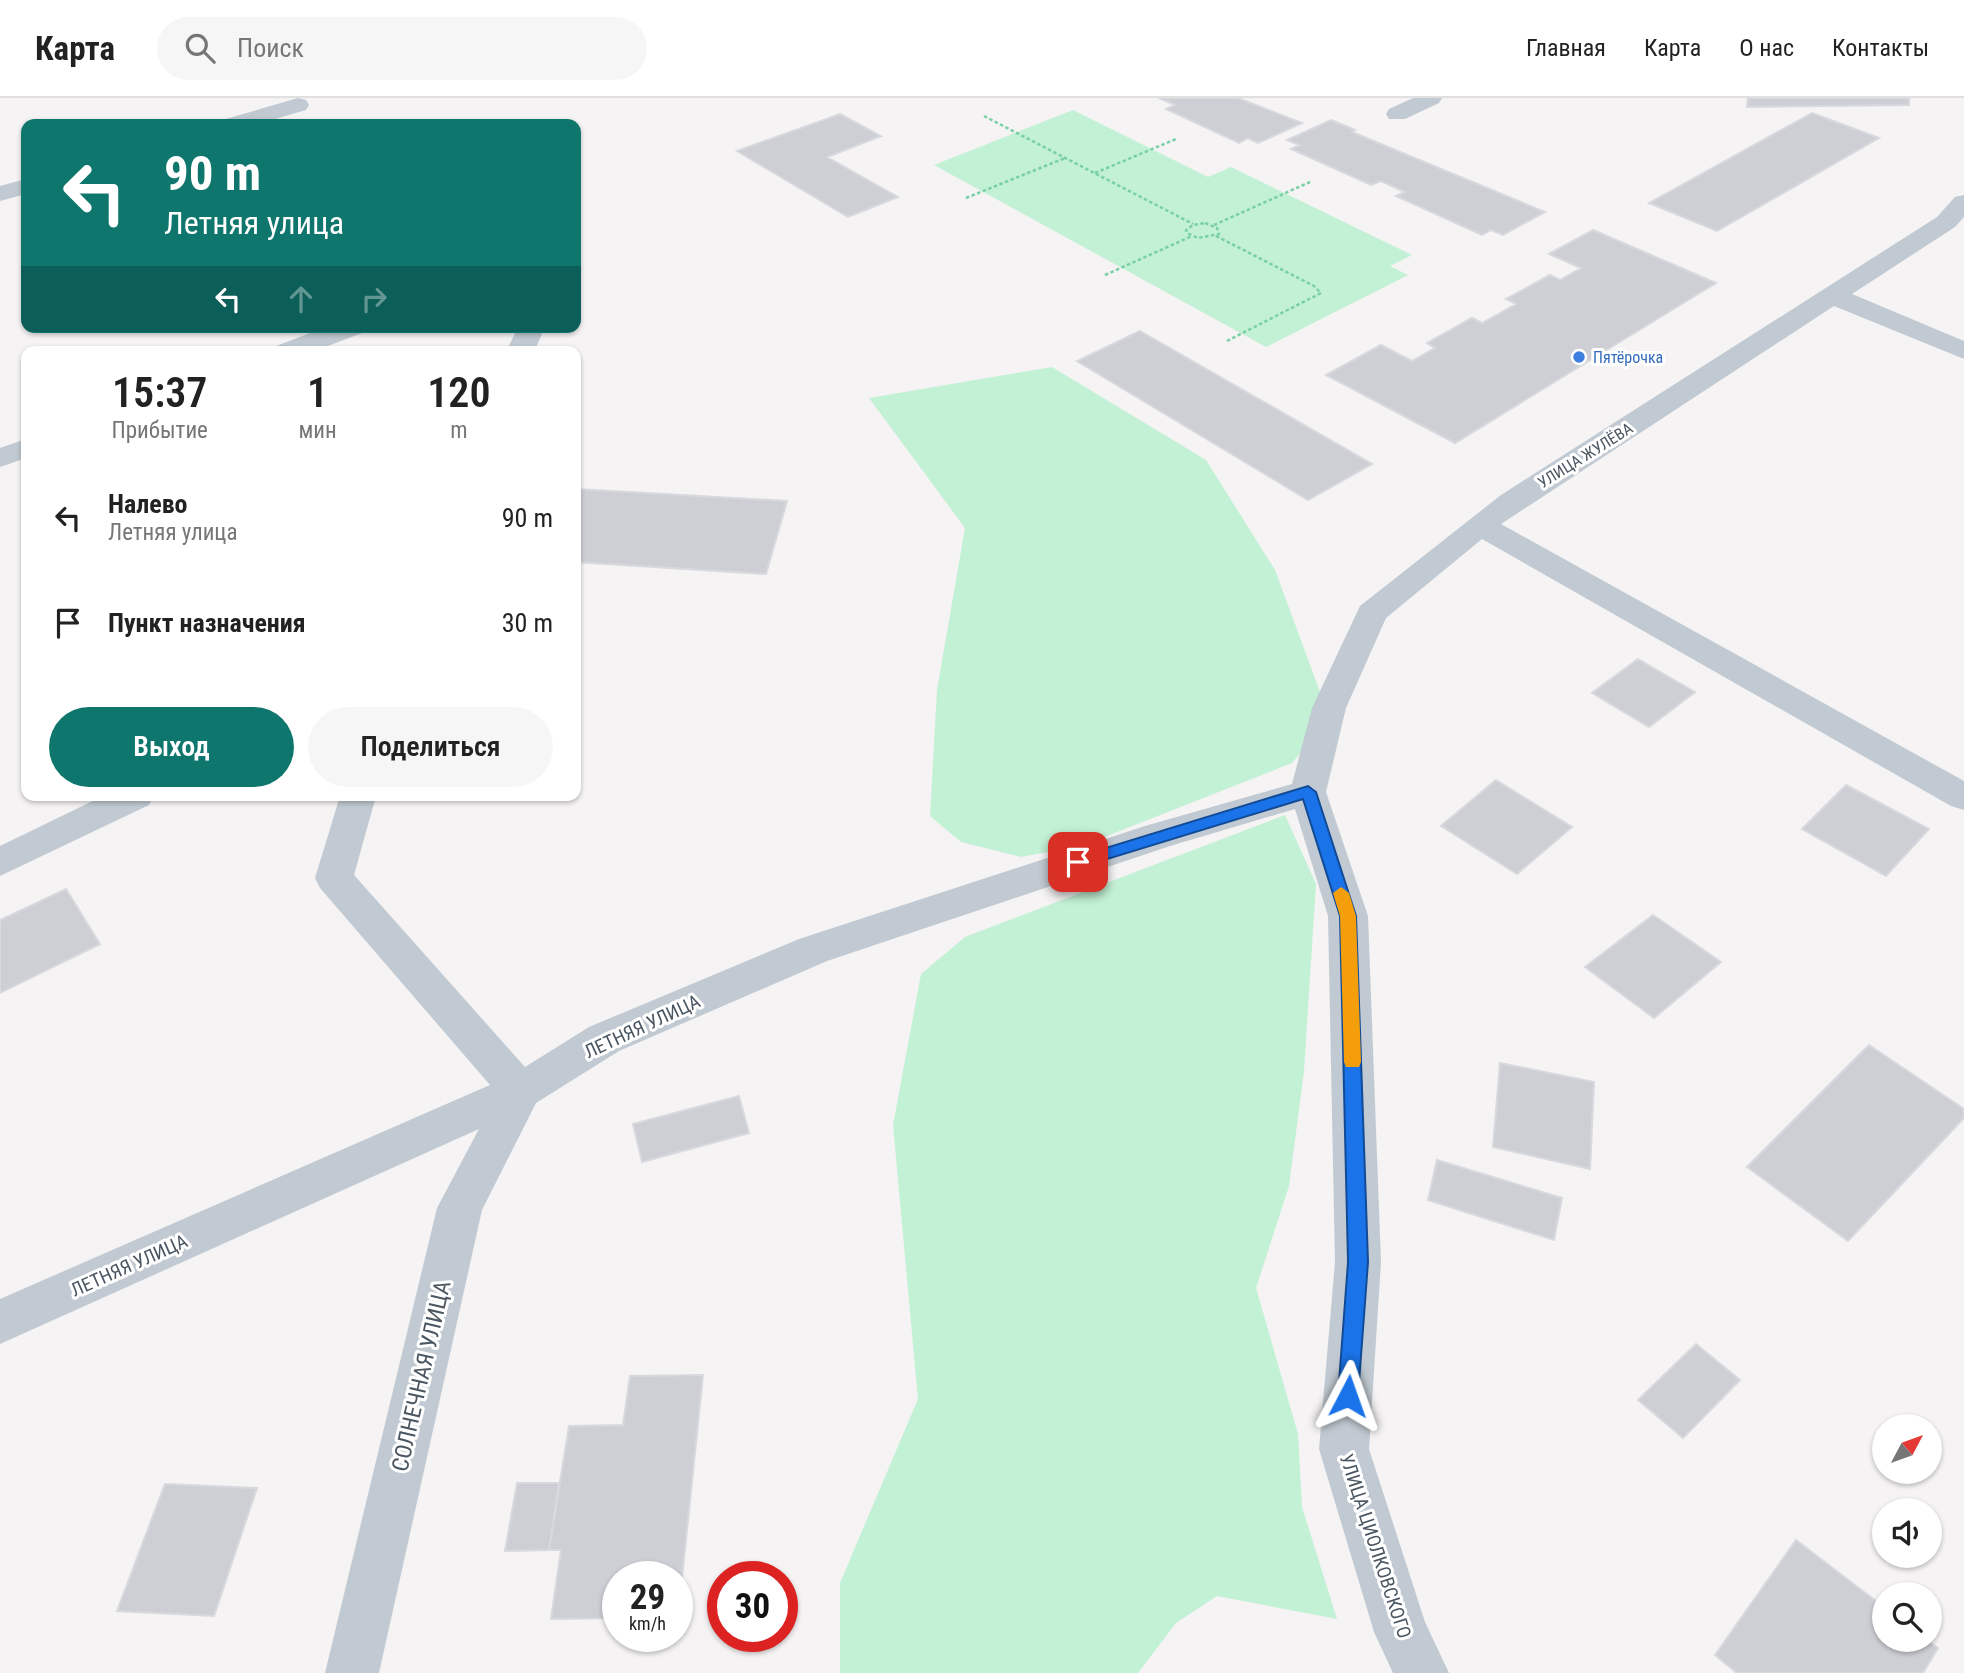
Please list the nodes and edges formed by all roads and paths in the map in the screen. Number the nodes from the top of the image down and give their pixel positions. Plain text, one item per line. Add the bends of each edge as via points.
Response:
1 (1431, 98) edge
2 (301, 107) edge
3 (1396, 114) dead end
4 (984, 116) dead end
5 (254, 119) edge
6 (1176, 139) dead end
7 (1065, 158) junction
8 (1094, 173) junction
9 (1310, 182) dead end
10 (21, 188) edge
11 (0, 194) edge
12 (966, 198) dead end
13 (1964, 202) edge
14 (1193, 224) junction
15 (1213, 225) junction
16 (1192, 236) junction
17 (1216, 236) junction
18 (1105, 275) dead end
19 (1833, 296) junction
20 (336, 333) edge
21 (1225, 342) dead end
22 (302, 346) edge
23 (1964, 351) edge
24 (21, 450) edge
25 (0, 458) edge
26 (1480, 525) junction
27 (1308, 792) junction
28 (1964, 797) edge
29 (126, 801) edge
30 (357, 801) edge
31 (0, 862) edge
32 (521, 1091) junction
33 (0, 1322) edge
34 (352, 1673) edge
35 (1422, 1673) edge

1 - 3 street
2 - 5 street
4 - 7 path
6 - 8 path
7 - 8 path
7 - 12 path
8 - 14 path
9 - 15 path
10 - 11 street
13 - 19 street, УЛИЦА ЖУЛЁВА via 1946,222
14 - 15 path
14 - 16 path via 1186,230
15 - 17 path via 1219,231
16 - 17 path
16 - 18 path
17 - 21 path via 1321,293
19 - 23 street
19 - 26 street, УЛИЦА ЖУЛЁВА
20 - 22 street
24 - 25 street
26 - 27 street, УЛИЦА ЖУЛЁВА via 1372,613 1329,708
26 - 28 street
27 - 32 street, ЛЕТНЯЯ УЛИЦА via 1158,836 813,950 604,1040
27 - 35 street, УЛИЦА ЦИОЛКОВСКОГО via 1348,916 1358,1262 1344,1449 1401,1632
29 - 31 street
30 - 32 street via 334,878
32 - 33 street, ЛЕТНЯЯ УЛИЦА
32 - 34 street, СОЛНЕЧНАЯ УЛИЦА via 460,1208

